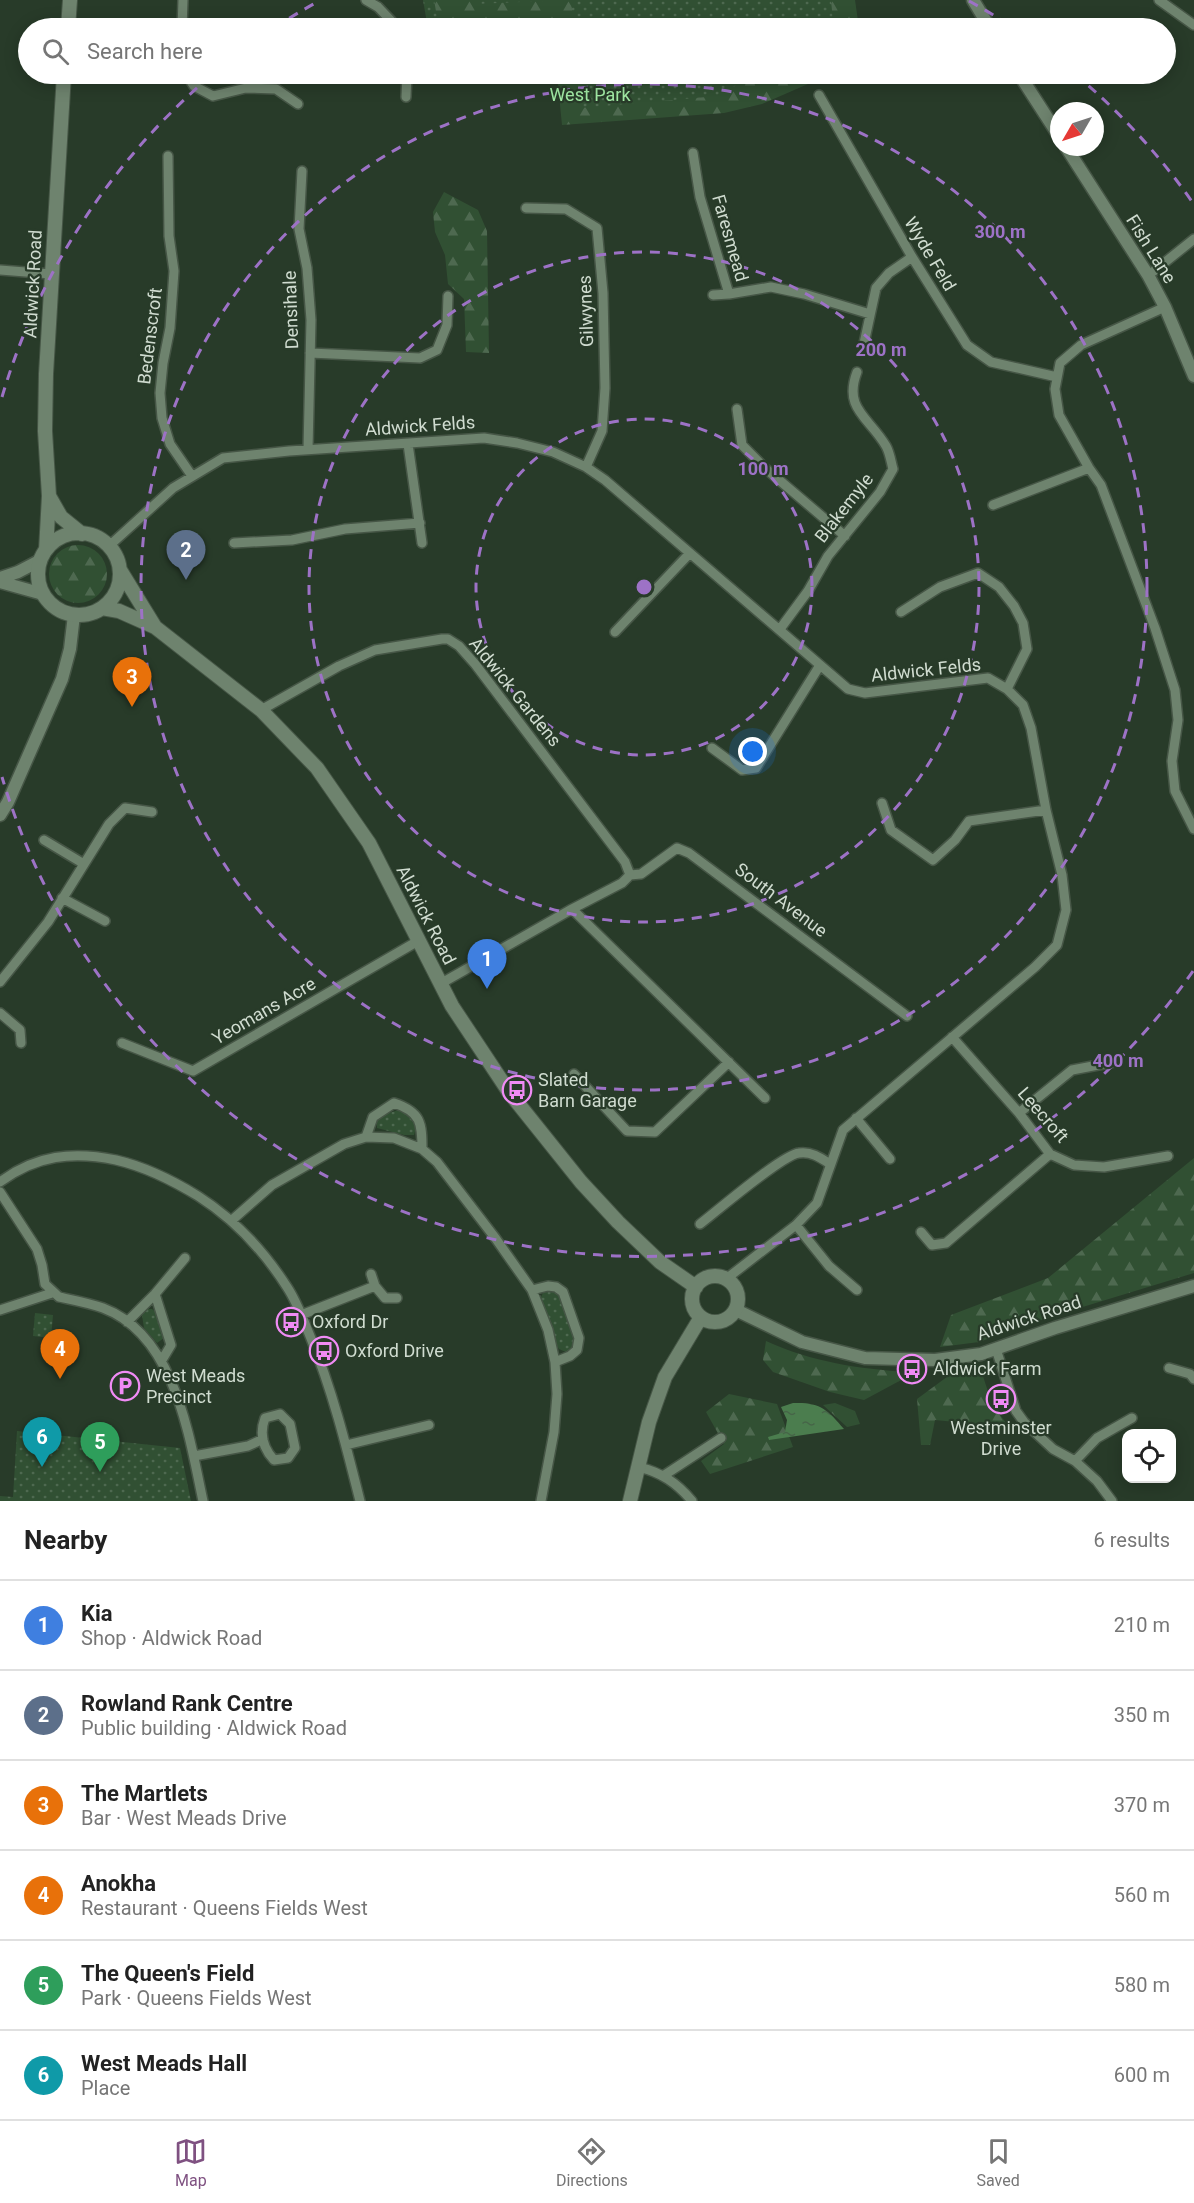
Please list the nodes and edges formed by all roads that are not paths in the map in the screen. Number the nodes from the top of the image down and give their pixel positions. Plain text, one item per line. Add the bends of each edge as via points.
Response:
1 (70, 0) edge
2 (183, 0) edge
3 (366, 0) edge
4 (973, 0) edge
5 (1159, 0) edge
6 (69, 18) edge
7 (182, 18) edge
8 (388, 18) edge
9 (984, 18) edge
10 (1194, 25) edge
11 (63, 84) edge
12 (193, 84) edge
13 (407, 84) edge
14 (1025, 84) edge
15 (819, 95) dead end
16 (406, 97) dead end
17 (298, 104) dead end
18 (1050, 122) edge
19 (693, 153) dead end
20 (168, 156) dead end
21 (1072, 156) edge
22 (302, 171) dead end
23 (526, 208) dead end
24 (1194, 239) edge
25 (912, 257) junction
26 (0, 270) edge
27 (1154, 271) dead end
28 (51, 274) junction
29 (729, 294) junction
30 (713, 295) dead end
31 (448, 297) dead end
32 (1166, 308) junction
33 (870, 314) junction
34 (863, 348) dead end
35 (310, 353) junction
36 (857, 372) dead end
37 (1194, 376) edge
38 (1057, 377) junction
39 (737, 409) dead end
40 (408, 444) junction
41 (308, 449) junction
42 (586, 467) junction
43 (1089, 468) junction
44 (192, 476) junction
45 (49, 496) junction
46 (993, 505) dead end
47 (420, 523) junction
48 (82, 534) junction
49 (845, 536) junction
50 (234, 543) dead end
51 (422, 543) dead end
52 (109, 546) junction
53 (690, 553) junction
54 (43, 555) junction
55 (120, 569) junction
56 (0, 580) edge
57 (43, 594) junction
58 (102, 608) junction
59 (901, 612) dead end
60 (74, 615) junction
61 (155, 627) junction
62 (780, 629) junction
63 (615, 632) dead end
64 (820, 665) junction
65 (1007, 688) junction
66 (261, 710) junction
67 (712, 748) dead end
68 (882, 803) dead end
69 (1046, 810) junction
70 (152, 812) dead end
71 (0, 815) edge
72 (1194, 829) edge
73 (44, 840) dead end
74 (84, 864) junction
75 (630, 875) junction
76 (63, 898) junction
77 (572, 909) junction
78 (105, 921) dead end
79 (418, 941) junction
80 (0, 965) edge
81 (9, 972) junction
82 (0, 982) edge
83 (440, 984) junction
84 (0, 1013) edge
85 (907, 1016) dead end
86 (952, 1037) junction
87 (21, 1043) dead end
88 (122, 1043) dead end
89 (729, 1062) junction
90 (1114, 1062) dead end
91 (574, 1074) dead end
92 (765, 1098) dead end
93 (1019, 1113) junction
94 (856, 1118) junction
95 (366, 1137) junction
96 (422, 1149) junction
97 (1050, 1154) junction
98 (1168, 1156) dead end
99 (890, 1159) dead end
100 (830, 1164) junction
101 (0, 1182) edge
102 (0, 1192) edge
103 (231, 1221) junction
104 (700, 1224) dead end
105 (796, 1225) junction
106 (921, 1232) dead end
107 (185, 1258) dead end
108 (371, 1274) dead end
109 (726, 1279) junction
110 (375, 1286) junction
111 (696, 1287) junction
112 (1194, 1287) edge
113 (532, 1290) junction
114 (857, 1290) dead end
115 (52, 1293) junction
116 (155, 1294) junction
117 (397, 1298) dead end
118 (0, 1310) edge
119 (736, 1310) junction
120 (301, 1315) junction
121 (701, 1317) junction
122 (127, 1322) junction
123 (996, 1350) junction
124 (162, 1360) junction
125 (555, 1362) junction
126 (1170, 1368) dead end
127 (1194, 1379) edge
128 (1132, 1418) dead end
129 (429, 1425) dead end
130 (721, 1438) dead end
131 (263, 1439) junction
132 (346, 1445) junction
133 (194, 1456) junction
134 (1075, 1461) junction
135 (638, 1467) junction
136 (663, 1476) junction
137 (203, 1501) edge
138 (360, 1501) edge
139 (541, 1501) edge
140 (630, 1501) edge
141 (692, 1501) edge
142 (1112, 1501) edge

1 - 6 main road
2 - 7 street
3 - 8 street
4 - 9 street
5 - 10 street
11 - 28 main road, Aldwick Road
12 - 17 street via 213,96 246,88 276,89
13 - 16 street
14 - 18 street
15 - 25 street, Wyde Feld
19 - 29 street, Faresmead via 700,197
20 - 44 street, Bedenscroft via 169,236 174,271 159,393 170,444
21 - 32 street, Fish Lane
22 - 35 street, Densihale via 299,229 308,268
23 - 42 street, Gilwynes via 566,209 597,228 605,388 602,431
24 - 27 street
25 - 33 street via 876,288
25 - 38 street, Wyde Feld via 967,345 991,362
26 - 28 street
28 - 45 main road, Aldwick Road via 45,431
29 - 30 street
29 - 33 street, Faresmead via 771,287
31 - 35 street via 447,326 437,350 420,358
32 - 37 street, Fish Lane
32 - 38 street via 1081,345 1060,363
33 - 34 street
35 - 41 street, Densihale
36 - 49 street, Blakemyle via 851,387 854,403 887,448 893,469
38 - 43 street via 1059,415
39 - 49 street via 742,444
40 - 41 street, Aldwick Felds
40 - 42 street, Aldwick Felds via 484,438 554,452
40 - 47 street
41 - 44 street, Aldwick Felds via 223,458
42 - 53 street, Aldwick Felds
43 - 46 street
43 - 72 street via 1101,485 1175,690 1175,791
44 - 52 street, Aldwick Felds via 173,488
45 - 48 main road via 61,517
45 - 54 main road, Aldwick Road
47 - 50 street via 345,529 292,540
47 - 51 street
48 - 52 main road via 99,538
48 - 54 main road via 62,537
49 - 62 street, Blakemyle
52 - 55 main road
53 - 62 street, Aldwick Felds
53 - 63 street
54 - 56 street
54 - 57 main road via 39,581
55 - 58 main road via 115,594
55 - 61 main road
56 - 57 street
57 - 60 main road via 51,604
58 - 60 main road
58 - 61 main road
59 - 65 street via 940,587 978,573 999,587 1023,623 1027,649
60 - 71 street via 62,679
61 - 66 main road, Aldwick Road
62 - 64 street, Aldwick Felds
64 - 65 street, Aldwick Felds via 848,688 865,693 988,678
64 - 67 street via 756,768 742,770
65 - 69 street via 1023,705 1031,728
66 - 75 street, Aldwick Gardens via 375,650 448,639 476,664 521,722 625,862
66 - 79 main road, Aldwick Road via 317,768 342,801 369,843
68 - 69 street via 891,830 933,861 969,821
69 - 86 street via 1066,910 1057,945
70 - 74 street via 126,808 109,824
73 - 74 street
74 - 76 street
75 - 77 street
75 - 85 street, South Avenue via 641,874 677,848 689,853
76 - 78 street
76 - 81 street
77 - 83 street
77 - 89 street
79 - 83 main road, Aldwick Road
79 - 88 street, Yeomans Acre via 193,1071
80 - 81 street
81 - 82 street
83 - 111 main road, Aldwick Road via 504,1084 581,1182 660,1262
84 - 87 street via 20,1030
86 - 93 street, Leecroft
86 - 94 street
89 - 91 street via 655,1132 627,1131
89 - 92 street
90 - 93 street via 1072,1070
93 - 97 street, Leecroft
94 - 99 street
94 - 100 street via 843,1130
95 - 96 street via 394,1138
95 - 96 street via 373,1117 394,1103 416,1113 421,1123
95 - 103 street via 344,1144 272,1185
96 - 113 street via 453,1181
97 - 98 street, Leecroft via 1074,1165 1104,1167
97 - 106 street via 946,1243 932,1245
100 - 104 street via 814,1154 799,1153 779,1163
100 - 105 street via 817,1203
101 - 103 street via 41,1159 91,1155 132,1164 171,1179
102 - 115 street via 37,1249 45,1284
103 - 120 street via 266,1257
105 - 109 street
105 - 114 street via 829,1266
107 - 116 street
108 - 110 street
109 - 111 main road via 713,1276
109 - 119 main road via 736,1289
110 - 117 street via 385,1298
110 - 120 street
111 - 121 main road via 693,1306
112 - 123 street, Aldwick Road via 1054,1328
113 - 125 street via 548,1330
113 - 125 street via 548,1286 563,1292 579,1338 577,1350
115 - 118 street
115 - 122 street via 105,1309
116 - 122 street
116 - 124 street via 171,1345
119 - 121 main road via 720,1322
119 - 123 street, Aldwick Road via 802,1342 865,1358 935,1360
120 - 132 street
121 - 135 main road via 665,1377
122 - 124 street
123 - 134 street via 1016,1411 1053,1449
124 - 133 street
125 - 139 street via 558,1395
126 - 127 street
128 - 134 street via 1097,1438
129 - 132 street
130 - 136 street
131 - 131 street via 265,1418 280,1414 290,1424 295,1448 288,1458 274,1460 265,1450
131 - 133 street via 248,1446
132 - 138 street
133 - 137 street
134 - 142 street via 1098,1481
135 - 136 street
135 - 140 main road
136 - 141 street

